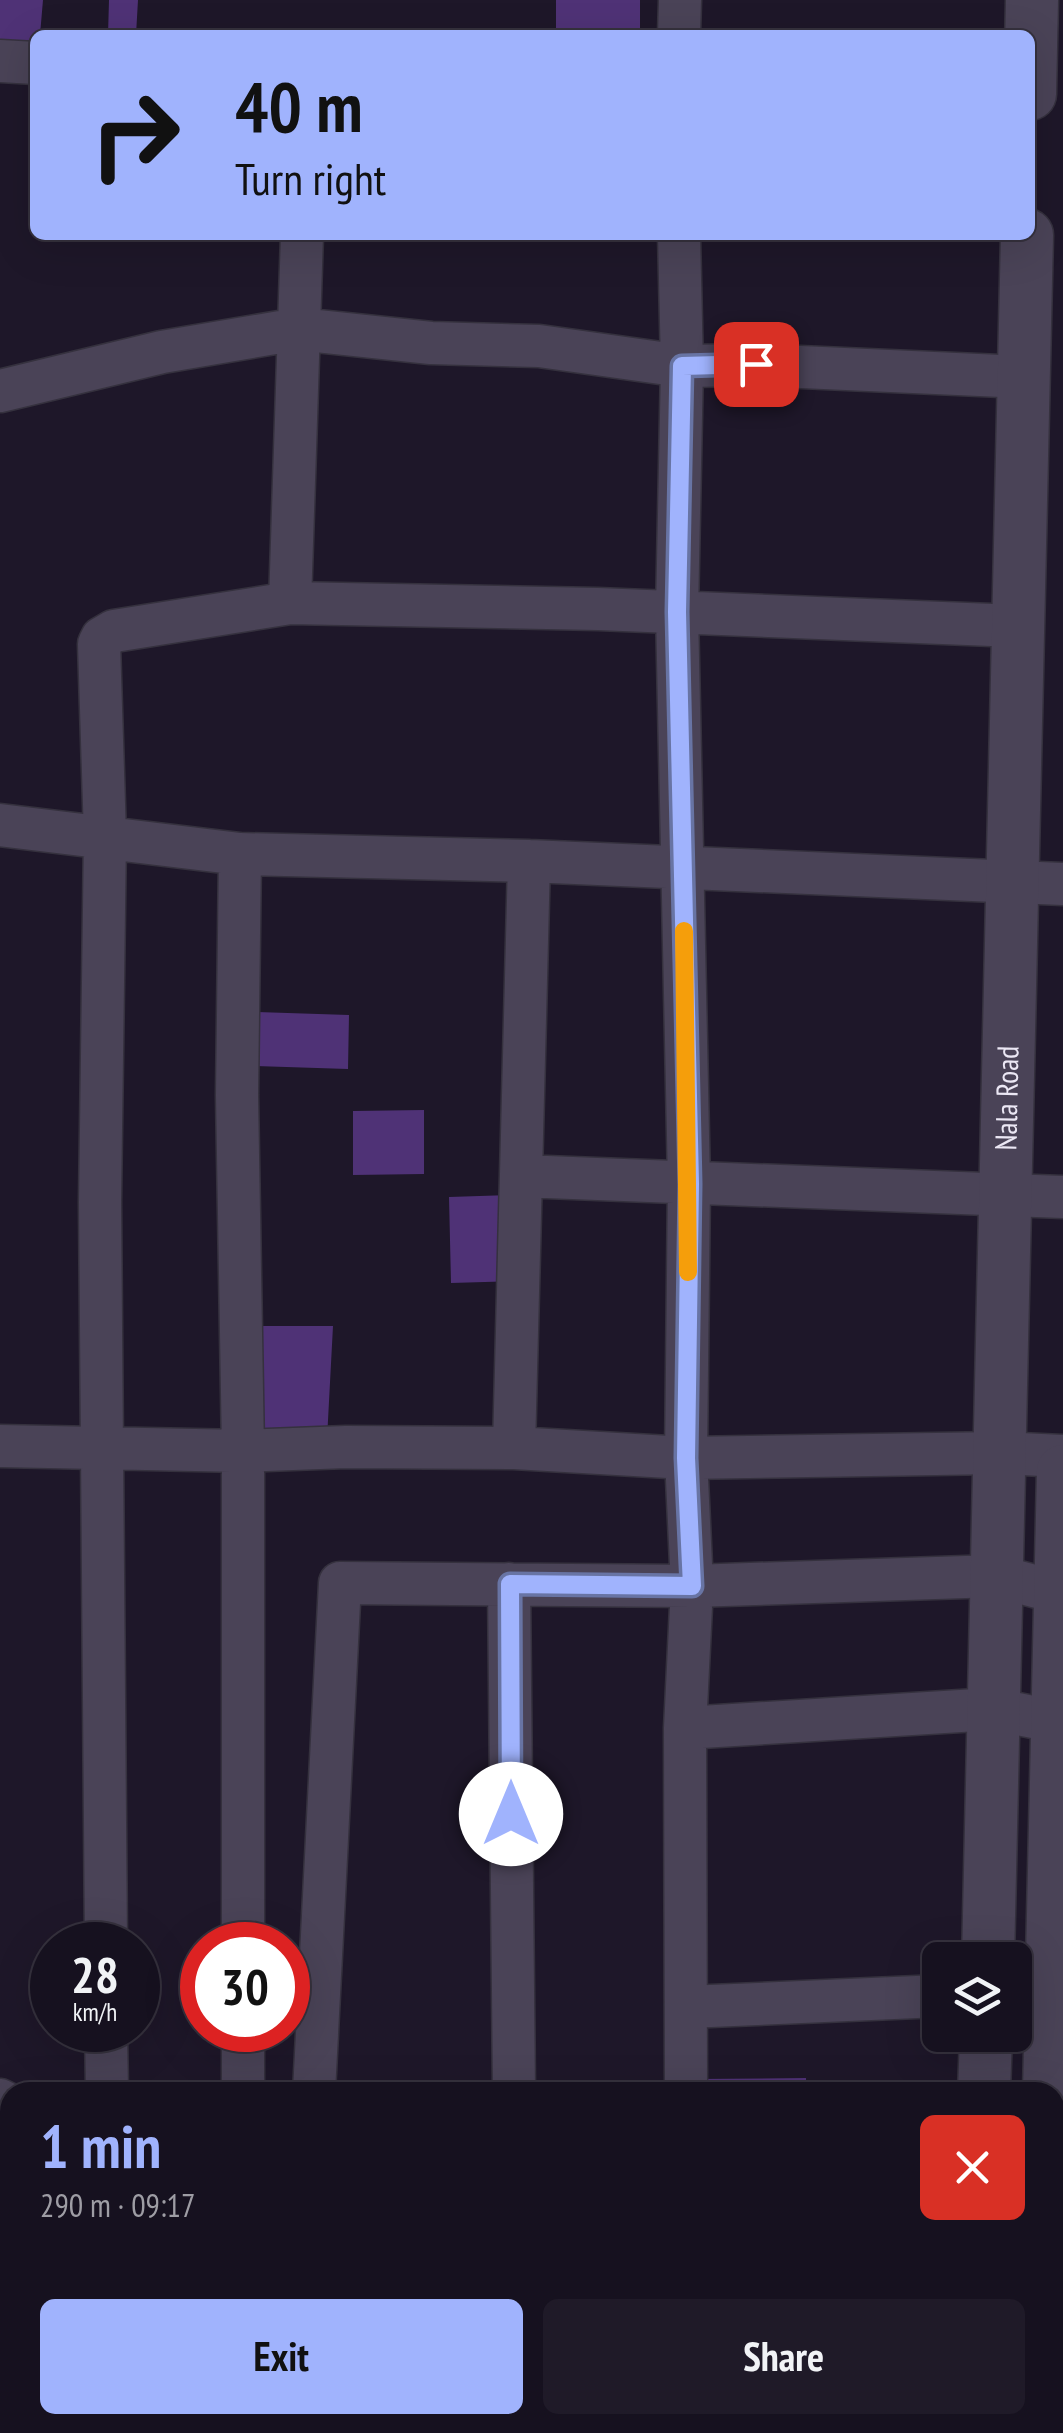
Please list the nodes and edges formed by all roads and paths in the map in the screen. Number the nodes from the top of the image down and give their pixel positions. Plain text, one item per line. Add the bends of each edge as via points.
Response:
1 (680, 0) edge
2 (1032, 0) edge
3 (679, 30) edge
4 (1031, 30) edge
5 (0, 61) edge
6 (30, 64) edge
7 (302, 240) edge
8 (679, 240) edge
9 (1027, 240) edge
10 (298, 329) junction
11 (682, 366) junction
12 (1024, 377) junction
13 (0, 391) edge
14 (290, 603) junction
15 (677, 612) junction
16 (1017, 626) junction
17 (0, 825) edge
18 (105, 836) junction
19 (240, 854) junction
20 (530, 861) junction
21 (682, 866) junction
22 (1012, 883) junction
23 (1063, 884) edge
24 (521, 1176) junction
25 (690, 1184) junction
26 (1004, 1193) junction
27 (1063, 1197) edge
28 (0, 1446) edge
29 (102, 1448) junction
30 (514, 1448) junction
31 (243, 1451) junction
32 (998, 1453) junction
33 (1063, 1456) edge
34 (686, 1458) junction
35 (1063, 1471) edge
36 (996, 1576) junction
37 (510, 1584) junction
38 (692, 1586) junction
39 (1060, 1593) junction
40 (992, 1709) junction
41 (1058, 1722) junction
42 (685, 1728) junction
43 (106, 1922) edge
44 (243, 1922) edge
45 (988, 1942) edge
46 (922, 1997) edge
47 (687, 2007) junction
48 (106, 2052) edge
49 (243, 2052) edge
50 (985, 2052) edge
51 (106, 2082) edge
52 (243, 2082) edge
53 (315, 2082) edge
54 (514, 2082) edge
55 (686, 2082) edge
56 (984, 2082) edge
57 (1049, 2082) edge

1 - 3 street
2 - 4 street
5 - 6 street
7 - 10 street
8 - 11 street
9 - 12 street, Nala Road
10 - 11 street via 431,344 539,346
10 - 13 street via 162,352
10 - 14 street
11 - 12 street
11 - 15 street
12 - 16 street, Nala Road
14 - 15 street
14 - 18 street via 102,638
15 - 16 street
15 - 21 street
16 - 22 street, Nala Road
17 - 18 street
18 - 19 street
18 - 29 street
19 - 20 street
19 - 31 street
20 - 21 street
20 - 24 street
21 - 22 street
21 - 25 street
22 - 23 street
22 - 26 street, Nala Road
24 - 25 street
24 - 30 street
25 - 26 street
25 - 34 street
26 - 27 street
26 - 32 street, Nala Road
28 - 29 street
29 - 31 street
29 - 43 street
30 - 31 street
30 - 34 street
31 - 44 street
32 - 33 street
32 - 34 street
32 - 36 street, Nala Road
34 - 38 street
35 - 39 street
36 - 38 street
36 - 39 street
36 - 40 street, Nala Road
37 - 38 street
37 - 53 street via 340,1583
37 - 54 street
38 - 42 street
39 - 41 street
40 - 41 street
40 - 42 street
40 - 45 street, Nala Road
41 - 57 street
42 - 47 street
46 - 47 street
47 - 55 street
48 - 51 street
49 - 52 street
50 - 56 street

